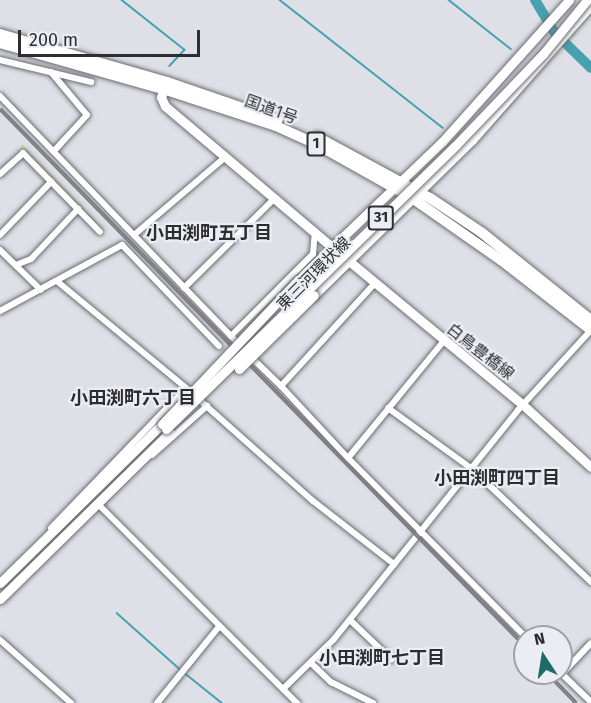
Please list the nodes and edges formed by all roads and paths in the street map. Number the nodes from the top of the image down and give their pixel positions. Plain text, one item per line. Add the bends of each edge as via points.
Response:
1 (569, 0) edge
2 (587, 0) edge
3 (591, 5) edge
4 (0, 34) edge
5 (0, 43) edge
6 (0, 60) edge
7 (51, 72) junction
8 (91, 82) dead end
9 (165, 85) junction
10 (0, 96) edge
11 (54, 151) junction
12 (224, 158) junction
13 (0, 174) edge
14 (51, 182) junction
15 (399, 184) junction
16 (415, 194) junction
17 (274, 199) junction
18 (78, 209) junction
19 (100, 232) dead end
20 (315, 233) junction
21 (0, 235) edge
22 (134, 235) junction
23 (333, 248) junction
24 (0, 250) edge
25 (349, 261) junction
26 (16, 265) junction
27 (58, 282) junction
28 (375, 283) junction
29 (184, 288) junction
30 (41, 290) junction
31 (0, 311) edge
32 (591, 320) edge
33 (591, 330) edge
34 (231, 336) junction
35 (442, 342) junction
36 (219, 346) dead end
37 (281, 386) junction
38 (186, 388) junction
39 (522, 404) junction
40 (207, 406) junction
41 (388, 408) junction
42 (166, 428) junction
43 (348, 458) junction
44 (591, 467) edge
45 (471, 468) junction
46 (95, 502) junction
47 (421, 530) junction
48 (38, 545) junction
49 (394, 564) junction
50 (591, 582) edge
51 (0, 583) edge
52 (0, 599) edge
53 (350, 620) junction
54 (514, 625) edge
55 (218, 628) junction
56 (0, 640) edge
57 (591, 643) edge
58 (391, 659) dead end
59 (573, 662) edge
60 (311, 663) junction
61 (573, 684) edge
62 (283, 689) junction
63 (591, 702) edge
64 (71, 703) edge
65 (157, 703) edge
66 (297, 703) edge
67 (373, 703) edge

1 - 15 main road, 東三河環状線 / 31
2 - 42 main road, 東三河環状線 / 31, bridge via 543,54 455,146
3 - 16 main road, 東三河環状線 / 31 via 538,69
4 - 9 highway, 国道1号 / 1
5 - 9 highway, 国道1号 / 1
6 - 7 street
7 - 8 street
7 - 11 street via 87,115
9 - 12 main road via 161,97 165,106
9 - 15 highway, 国道1号 / 1 via 279,120
10 - 11 street
11 - 22 street
12 - 17 main road
12 - 22 street
13 - 14 street via 23,153
14 - 18 street
14 - 21 street
15 - 16 highway, 国道1号 / 1
15 - 23 main road, 東三河環状線 / 31
16 - 25 main road, 東三河環状線 / 31
16 - 32 highway, 国道1号 / 1 via 481,232
16 - 33 highway, 国道1号 / 1
17 - 20 main road
17 - 29 street
18 - 19 street
18 - 26 street via 31,259
20 - 23 main road
20 - 34 street via 313,254
22 - 29 street
23 - 42 main road, 東三河環状線 / 31, bridge via 299,279
24 - 26 street
25 - 28 main road, 白鳥豊橋線
25 - 42 main road, 東三河環状線 / 31, bridge
26 - 30 street
27 - 30 street
27 - 36 street via 122,245
27 - 38 street
28 - 35 main road, 白鳥豊橋線
28 - 37 street
29 - 34 street
30 - 31 street
33 - 39 street
34 - 37 street
35 - 39 main road, 白鳥豊橋線
35 - 41 street
37 - 43 street
38 - 40 street
38 - 48 street
39 - 44 main road, 白鳥豊橋線
39 - 45 street
40 - 46 street
40 - 49 street via 312,501
41 - 43 street
41 - 45 street
42 - 46 main road, 東三河環状線 / 31
42 - 46 main road, 東三河環状線 / 31
43 - 47 street
45 - 47 street
45 - 50 street
46 - 48 main road, 東三河環状線 / 31
46 - 52 main road, 東三河環状線 / 31
46 - 55 street
47 - 49 street
47 - 54 street
48 - 51 main road, 東三河環状線 / 31
49 - 53 street
53 - 58 street
53 - 60 street
55 - 62 street
55 - 65 street
56 - 64 street
57 - 59 street
60 - 62 street
60 - 67 street via 331,682
61 - 63 street
62 - 66 street

